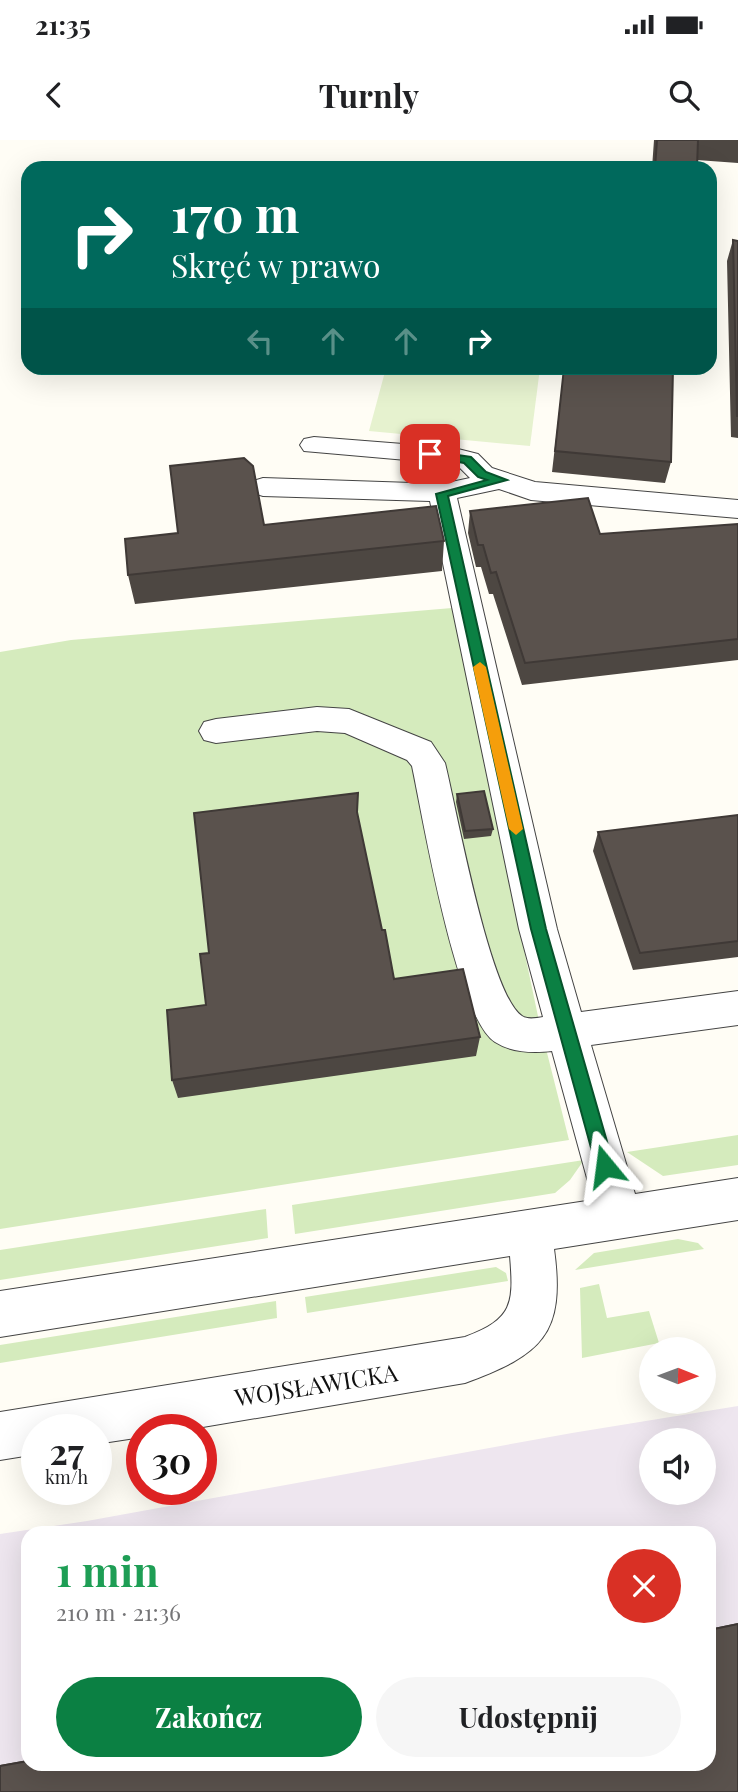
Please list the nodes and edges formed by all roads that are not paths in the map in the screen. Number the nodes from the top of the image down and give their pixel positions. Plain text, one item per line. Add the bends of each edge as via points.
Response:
1 (314, 445) dead end
2 (501, 480) junction
3 (263, 487) dead end
4 (442, 494) junction
5 (738, 509) edge
6 (216, 731) dead end
7 (738, 1007) edge
8 (567, 1031) junction
9 (738, 1199) edge
10 (620, 1217) junction
11 (529, 1230) junction
12 (0, 1314) edge
13 (0, 1436) edge

1 - 2 street via 454,456
2 - 4 street
2 - 5 street via 531,491
3 - 4 street
4 - 8 street via 538,929
6 - 8 street via 317,719 349,721 419,751 428,763 472,955 488,1002 508,1029 531,1036
7 - 8 street
8 - 10 street
9 - 10 street
10 - 11 street
11 - 12 street
11 - 13 street, WOJSŁAWICKA via 536,1305 516,1337 495,1351 465,1360

